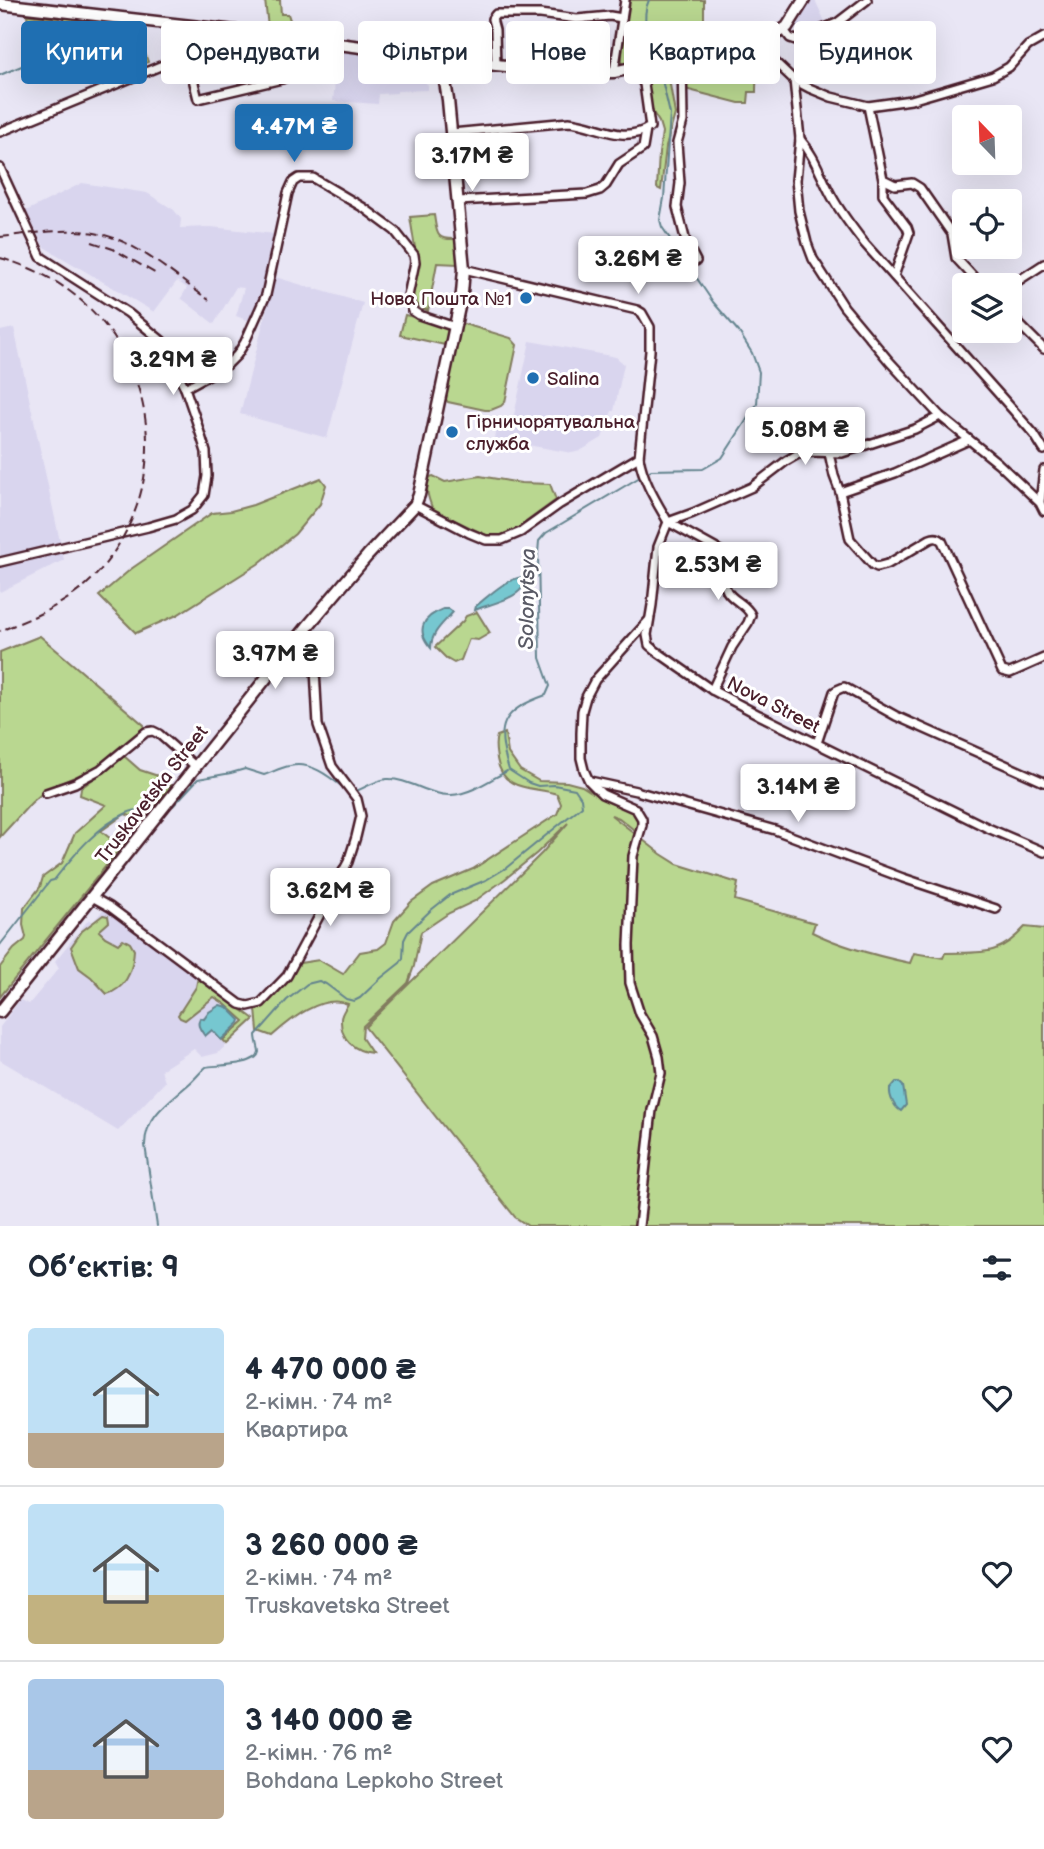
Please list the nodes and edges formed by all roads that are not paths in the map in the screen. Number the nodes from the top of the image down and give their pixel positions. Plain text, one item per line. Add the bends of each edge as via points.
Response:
1 (625, 0) edge
2 (804, 0) edge
3 (867, 0) edge
4 (0, 4) edge
5 (57, 5) edge
6 (622, 18) junction
7 (161, 22) edge
8 (784, 30) junction
9 (780, 32) edge
10 (1044, 37) edge
11 (492, 64) edge
12 (496, 65) junction
13 (161, 66) edge
14 (780, 67) edge
15 (624, 70) edge
16 (614, 72) junction
17 (794, 80) edge
18 (194, 84) edge
19 (261, 84) edge
20 (445, 84) edge
21 (644, 84) edge
22 (682, 84) edge
23 (794, 84) edge
24 (802, 84) edge
25 (868, 106) junction
26 (646, 130) junction
27 (0, 132) edge
28 (452, 133) junction
29 (800, 139) junction
30 (0, 168) edge
31 (883, 178) junction
32 (458, 201) junction
33 (695, 261) dead end
34 (1044, 264) edge
35 (464, 269) junction
36 (970, 273) edge
37 (894, 276) junction
38 (1022, 278) edge
39 (455, 327) junction
40 (1022, 327) edge
41 (1044, 349) edge
42 (185, 388) junction
43 (940, 416) junction
44 (970, 440) junction
45 (1044, 450) edge
46 (829, 453) junction
47 (639, 457) junction
48 (1044, 470) edge
49 (840, 492) junction
50 (415, 505) junction
51 (1042, 507) edge
52 (668, 522) junction
53 (0, 562) edge
54 (649, 620) junction
55 (307, 627) junction
56 (1044, 658) edge
57 (712, 690) junction
58 (817, 743) junction
59 (195, 766) junction
60 (589, 781) junction
61 (1044, 782) edge
62 (46, 793) dead end
63 (1044, 852) edge
64 (92, 897) junction
65 (996, 909) dead end
66 (0, 1012) edge
67 (639, 1226) edge

1 - 6 street
2 - 8 street
3 - 8 street via 837,23 796,40
4 - 5 street
5 - 7 street
6 - 12 street via 496,14 492,19
6 - 16 street
8 - 9 street
10 - 25 street via 993,76 911,100
11 - 12 street
12 - 16 street via 578,74
13 - 27 street
14 - 17 street
15 - 16 street
18 - 19 street via 198,99
20 - 28 street, Truskavetska Street
21 - 26 street via 650,127
22 - 33 street via 677,207
23 - 29 street
24 - 25 street
25 - 31 street
26 - 28 street via 612,134 569,122
26 - 32 street via 641,150 619,164 600,190
28 - 32 street, Truskavetska Street
29 - 37 street via 843,215
29 - 43 street via 798,201 813,259 844,307
30 - 42 street via 41,257 153,332
31 - 36 street via 895,185 912,183 920,188 952,234 956,258
31 - 37 street via 883,195 909,233
32 - 35 street, Truskavetska Street
34 - 38 street
35 - 39 street, Truskavetska Street
35 - 47 street via 642,313 650,327 650,351
37 - 45 street
39 - 42 street via 413,311 408,296 414,255 395,231 313,178 299,177 288,193 266,295 245,342 227,365
39 - 50 street, Truskavetska Street
40 - 41 street
42 - 53 street via 206,452 204,495 192,510 148,527
43 - 44 street
43 - 46 street via 883,441
44 - 49 street
44 - 51 street
46 - 49 street
46 - 52 street via 799,454 752,487
47 - 50 street via 502,540 486,540
47 - 52 street
48 - 51 street
49 - 56 street via 850,539 873,565 888,564 935,537 942,541 1002,671 1010,673
50 - 55 street, Truskavetska Street
52 - 54 street, Nova Street via 658,547
52 - 57 street via 724,553 729,569 726,590 751,615
54 - 57 street, Nova Street via 649,645
54 - 60 street via 595,680 586,697 581,758
55 - 59 street, Truskavetska Street
55 - 64 street via 314,650 320,735 332,766 357,799 361,816 348,862 286,975 261,1003 240,1004
57 - 58 street, Nova Street
58 - 61 street via 834,692 844,687 896,716
58 - 63 street, Nova Street
59 - 62 street via 159,734 146,732 101,769
59 - 64 street, Truskavetska Street
60 - 65 street via 775,830
60 - 67 street via 602,794 636,809 642,819 633,856 630,983 653,1037 661,1073 652,1110
64 - 66 street, Truskavetska Street

